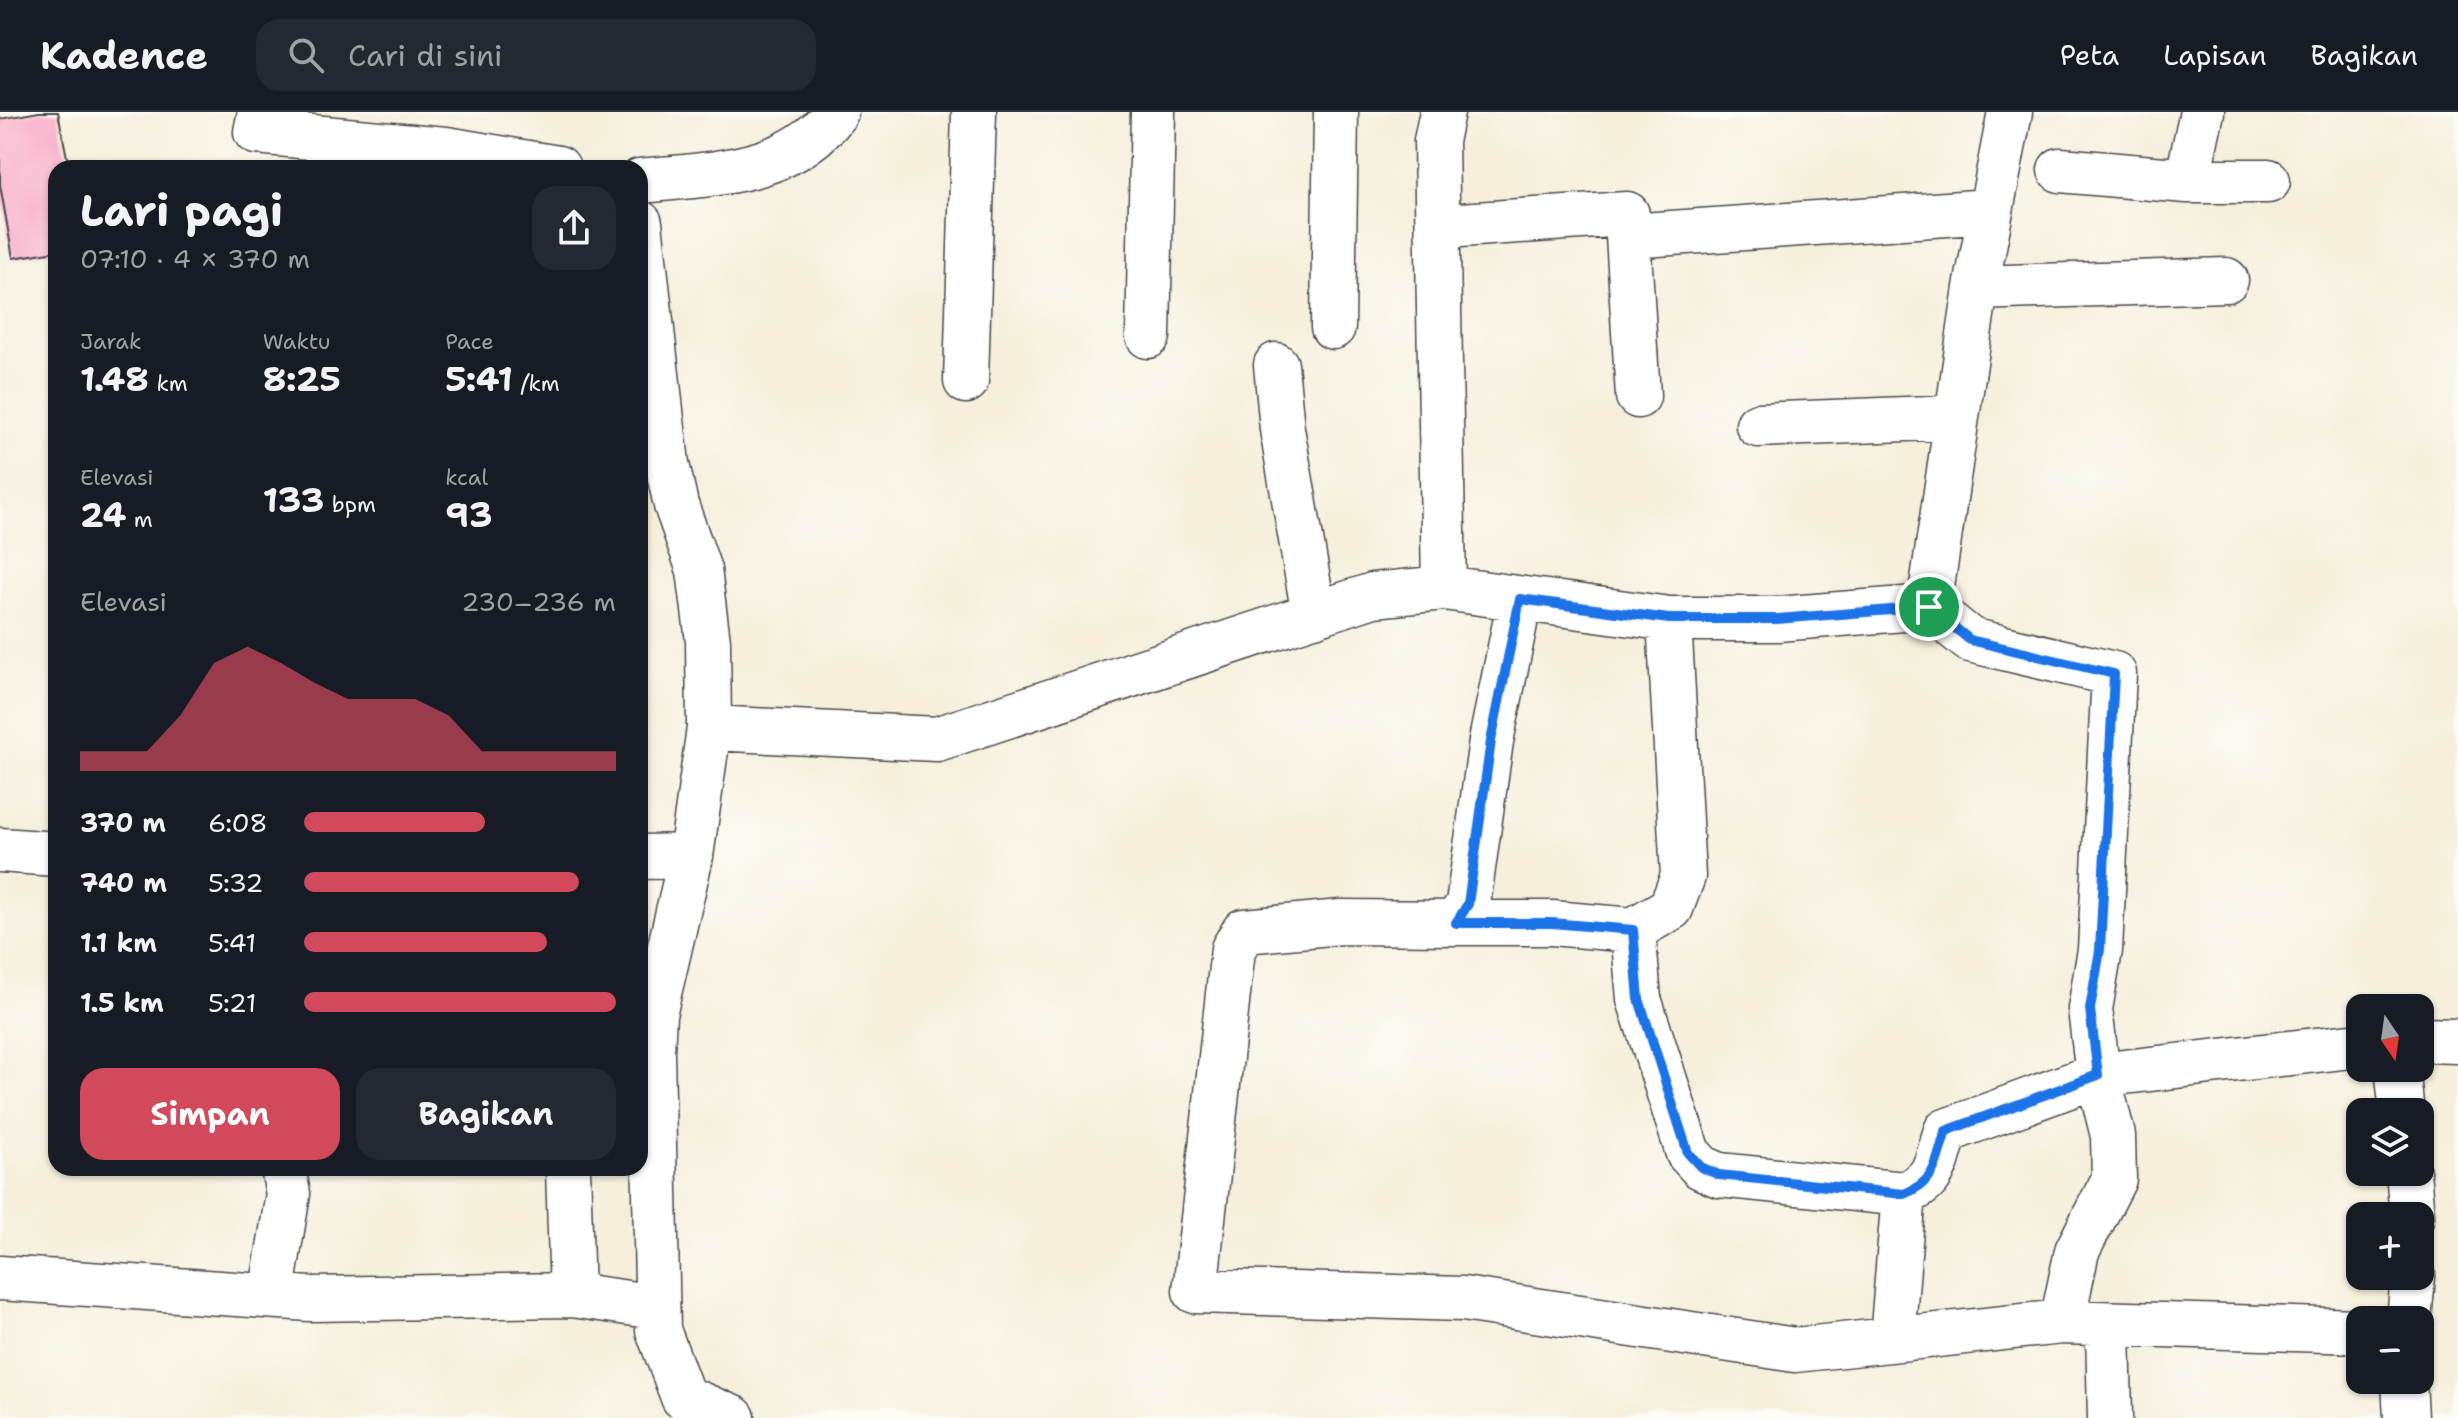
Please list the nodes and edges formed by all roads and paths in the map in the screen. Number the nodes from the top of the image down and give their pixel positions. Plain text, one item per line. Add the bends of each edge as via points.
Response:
1 (836, 112) edge
2 (974, 112) edge
3 (1153, 112) edge
4 (1336, 112) edge
5 (1442, 112) edge
6 (2010, 112) edge
7 (2202, 112) edge
8 (257, 137) edge
9 (511, 160) edge
10 (2060, 170) dead end
11 (648, 180) edge
12 (2187, 181) junction
13 (2268, 181) dead end
14 (1990, 211) junction
15 (1460, 225) dead end
16 (1628, 236) junction
17 (2226, 280) dead end
18 (1976, 288) junction
19 (648, 294) edge
20 (1333, 327) dead end
21 (1148, 336) dead end
22 (1276, 365) dead end
23 (966, 381) dead end
24 (1638, 396) dead end
25 (1956, 417) junction
26 (1758, 425) dead end
27 (658, 506) edge
28 (1444, 588) junction
29 (1520, 599) junction
30 (1929, 607) junction
31 (1314, 615) junction
32 (1669, 619) junction
33 (709, 728) junction
34 (0, 850) edge
35 (48, 853) edge
36 (691, 856) junction
37 (648, 857) edge
38 (1456, 923) junction
39 (1633, 930) junction
40 (2434, 1040) edge
41 (2458, 1041) edge
42 (2346, 1047) edge
43 (2098, 1075) junction
44 (285, 1176) edge
45 (568, 1176) edge
46 (1904, 1194) junction
47 (0, 1278) edge
48 (572, 1295) junction
49 (271, 1296) junction
50 (656, 1307) junction
51 (2062, 1322) junction
52 (2108, 1326) junction
53 (2346, 1331) edge
54 (1892, 1340) junction
55 (2405, 1394) edge
56 (733, 1418) edge
57 (2110, 1418) edge
58 (2406, 1418) edge

1 - 11 street via 823,131 740,172
2 - 23 street
3 - 21 street
4 - 20 street
5 - 28 street via 1436,141
6 - 14 street
7 - 12 street
8 - 9 street via 446,149
10 - 12 street
12 - 13 street
14 - 16 street
14 - 18 street
15 - 16 street via 1627,214
16 - 24 street
17 - 18 street
18 - 25 street
19 - 27 street via 667,464
22 - 31 street
25 - 26 street
25 - 30 street
27 - 33 street via 699,570 708,641
28 - 29 street
28 - 31 street via 1373,595
29 - 32 street
29 - 38 street via 1491,741 1468,904
30 - 32 street via 1777,619
30 - 43 street via 1970,640 2114,674 2100,950 2090,1009
31 - 33 street via 937,739
32 - 39 street via 1683,876 1671,908
33 - 36 street
34 - 35 street
36 - 37 street
36 - 50 street via 654,1015
38 - 39 street
38 - 54 street via 1341,922 1244,931 1233,949 1195,1291 1463,1299 1795,1350
39 - 46 street via 1639,999 1688,1153 1701,1167 1719,1175
40 - 41 street
42 - 43 street
43 - 46 street via 1946,1131 1926,1185
43 - 51 street via 2113,1136 2114,1179 2077,1251
44 - 49 street via 288,1194
45 - 48 street
46 - 54 street
47 - 49 street
48 - 49 street
48 - 50 street
50 - 56 street via 658,1330 683,1397
51 - 52 street
51 - 54 street
52 - 53 street
52 - 57 street
55 - 58 street

